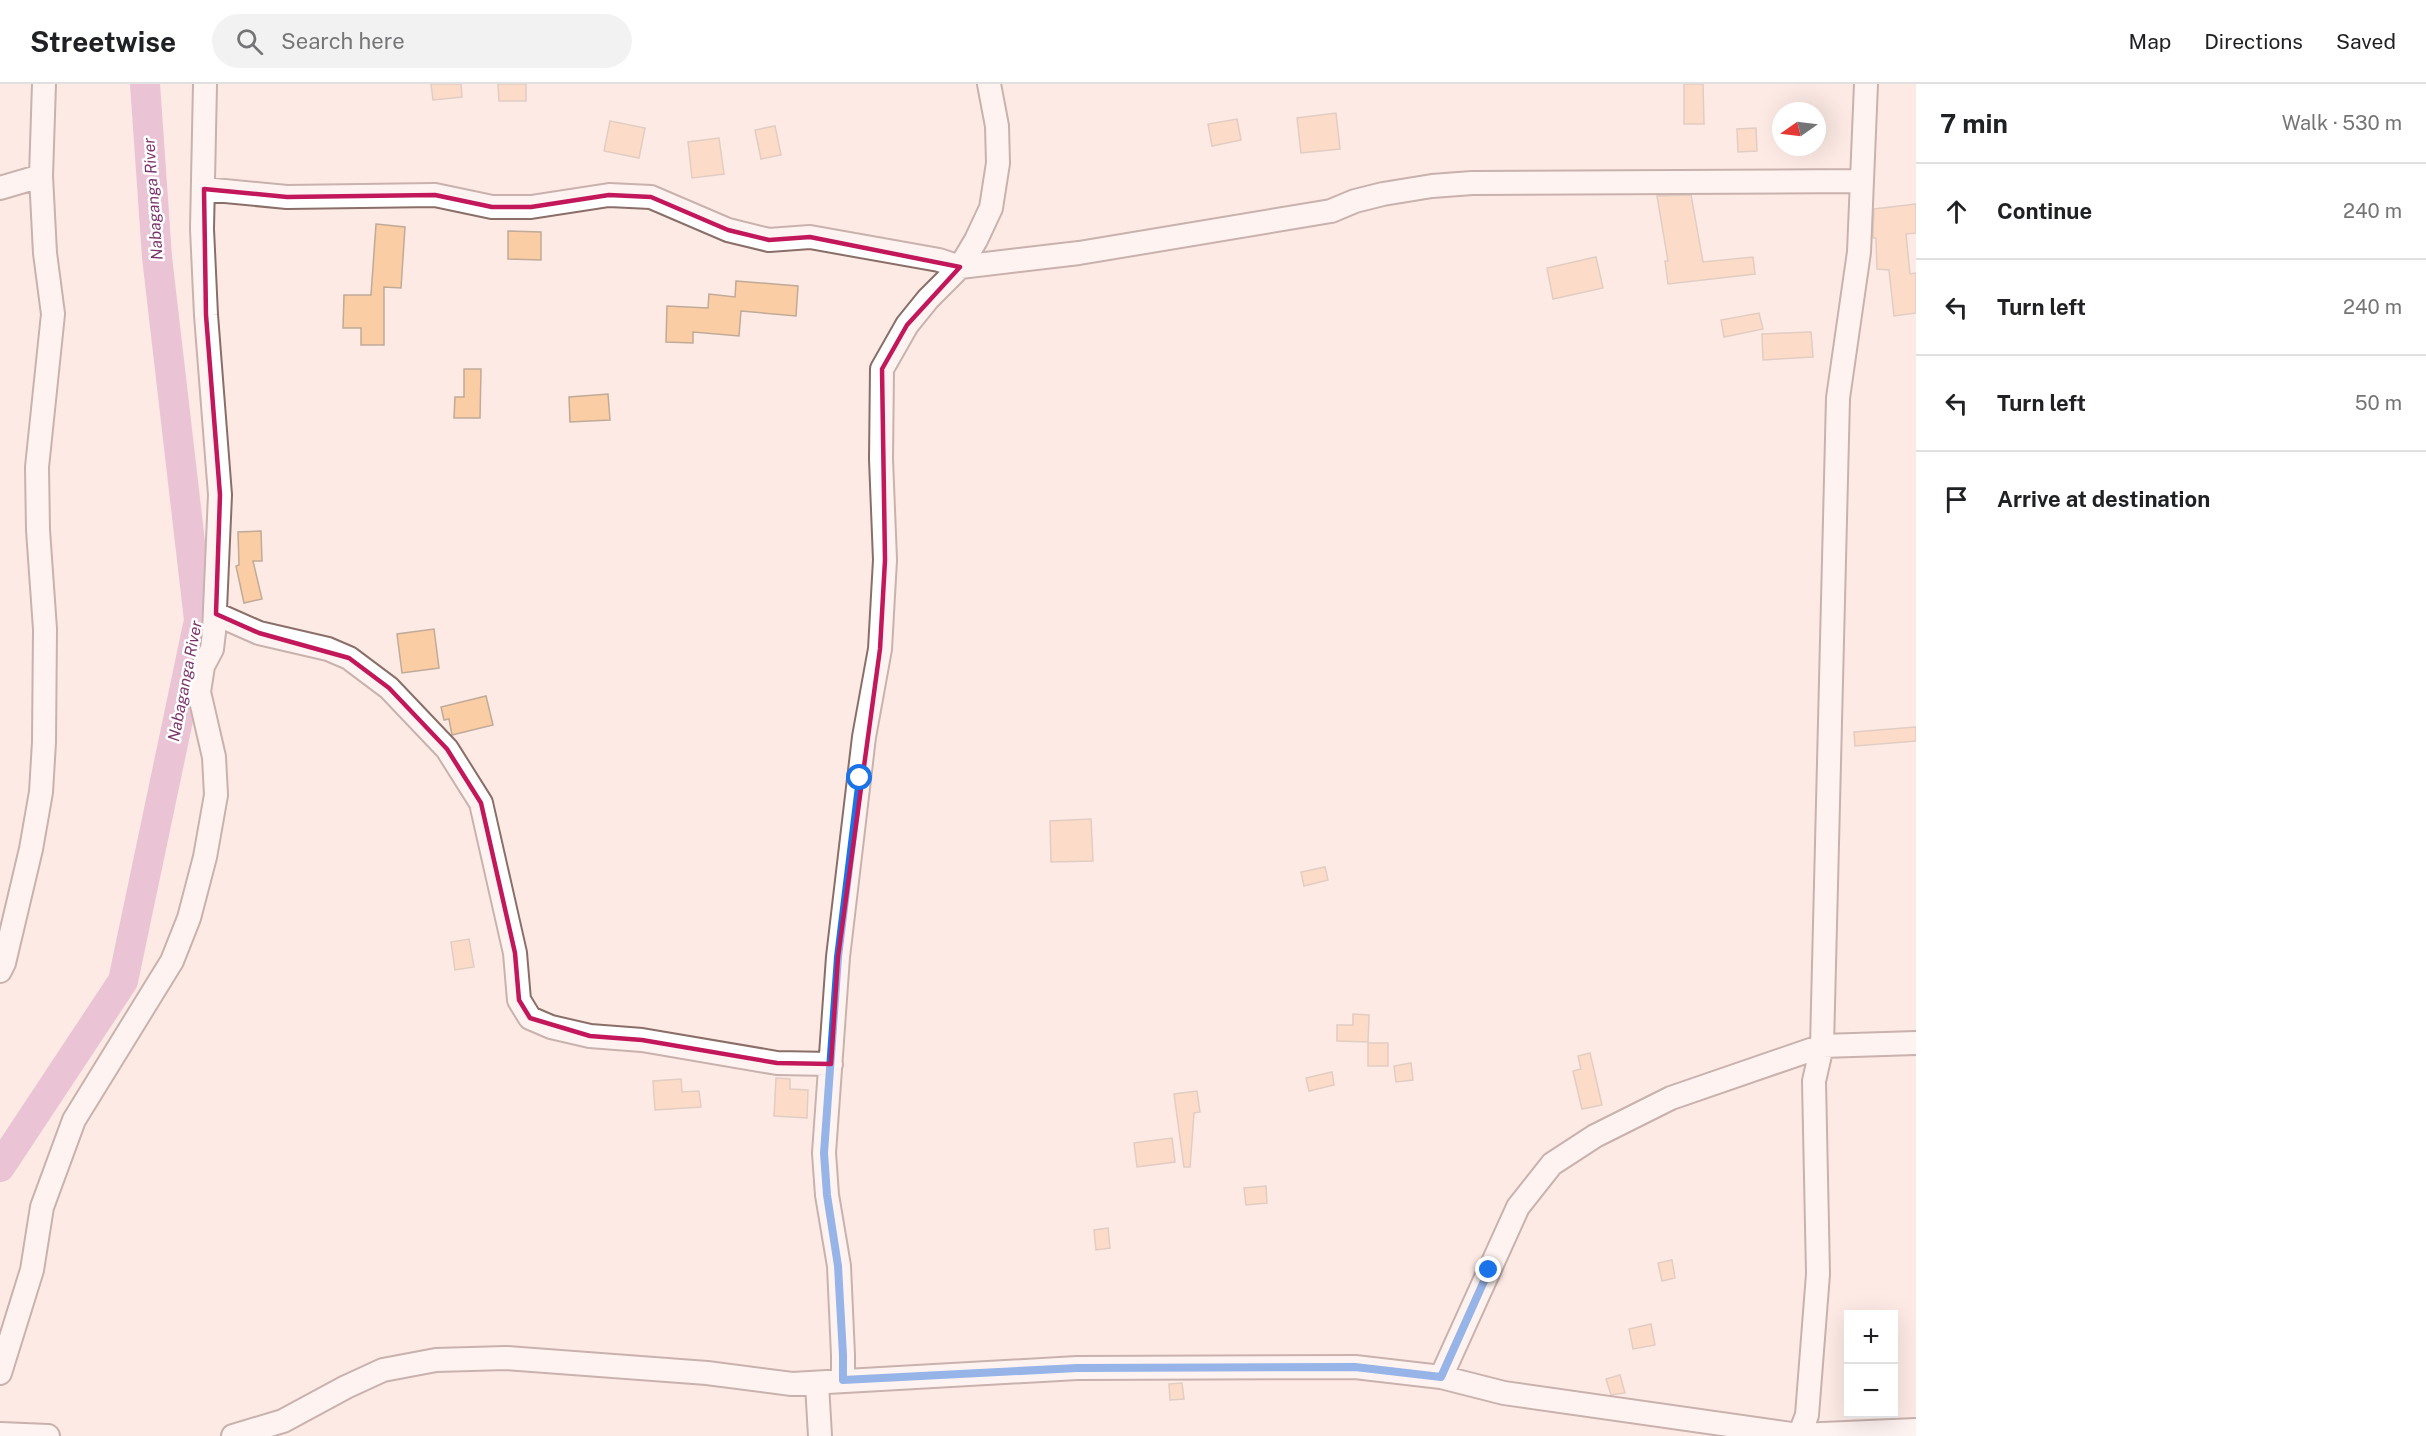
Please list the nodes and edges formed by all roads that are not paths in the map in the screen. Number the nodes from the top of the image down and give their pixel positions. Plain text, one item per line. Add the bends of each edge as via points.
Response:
1 (44, 84) edge
2 (205, 84) edge
3 (989, 84) edge
4 (1866, 84) edge
5 (41, 176) junction
6 (1861, 181) junction
7 (0, 188) edge
8 (204, 189) junction
9 (960, 267) junction
10 (216, 614) junction
11 (0, 970) edge
12 (1916, 1043) edge
13 (1822, 1046) junction
14 (831, 1064) junction
15 (0, 1373) edge
16 (1441, 1377) junction
17 (843, 1380) junction
18 (817, 1384) junction
19 (1916, 1430) edge
20 (0, 1434) edge
21 (48, 1436) edge
22 (233, 1436) edge
23 (820, 1436) edge
24 (1799, 1436) edge

1 - 5 street
2 - 8 street
3 - 9 street via 997,126 997,174 991,208
4 - 6 street
5 - 7 street
5 - 11 street via 53,314 37,467 45,629 44,742 41,792 31,849
6 - 9 street via 1432,186 1354,201 1332,211 1191,236
6 - 13 street via 1859,252 1838,398
8 - 9 street via 287,197 435,195 492,207 531,207 609,195 651,196 728,230 769,240 810,237
8 - 10 street via 205,305 220,495
9 - 14 street via 907,325 882,369 885,560 880,649 864,737 838,957
10 - 14 street via 259,633 349,658 389,688 447,749 481,803 515,953 519,1000 530,1018 590,1036 642,1040 777,1063
10 - 15 street via 212,649 203,666 199,692 214,756 216,795 189,918 172,961 74,1120 42,1207 32,1270
12 - 13 street
13 - 16 street via 1671,1098 1595,1136 1552,1164 1518,1207
13 - 24 street via 1814,1081 1818,1274 1807,1415
14 - 17 street via 824,1153 838,1266
16 - 17 street via 1343,1367 1077,1368
16 - 24 street via 1504,1393
17 - 18 street
18 - 22 street via 506,1358 436,1360 383,1370 283,1421
18 - 23 street
19 - 24 street
20 - 21 street

